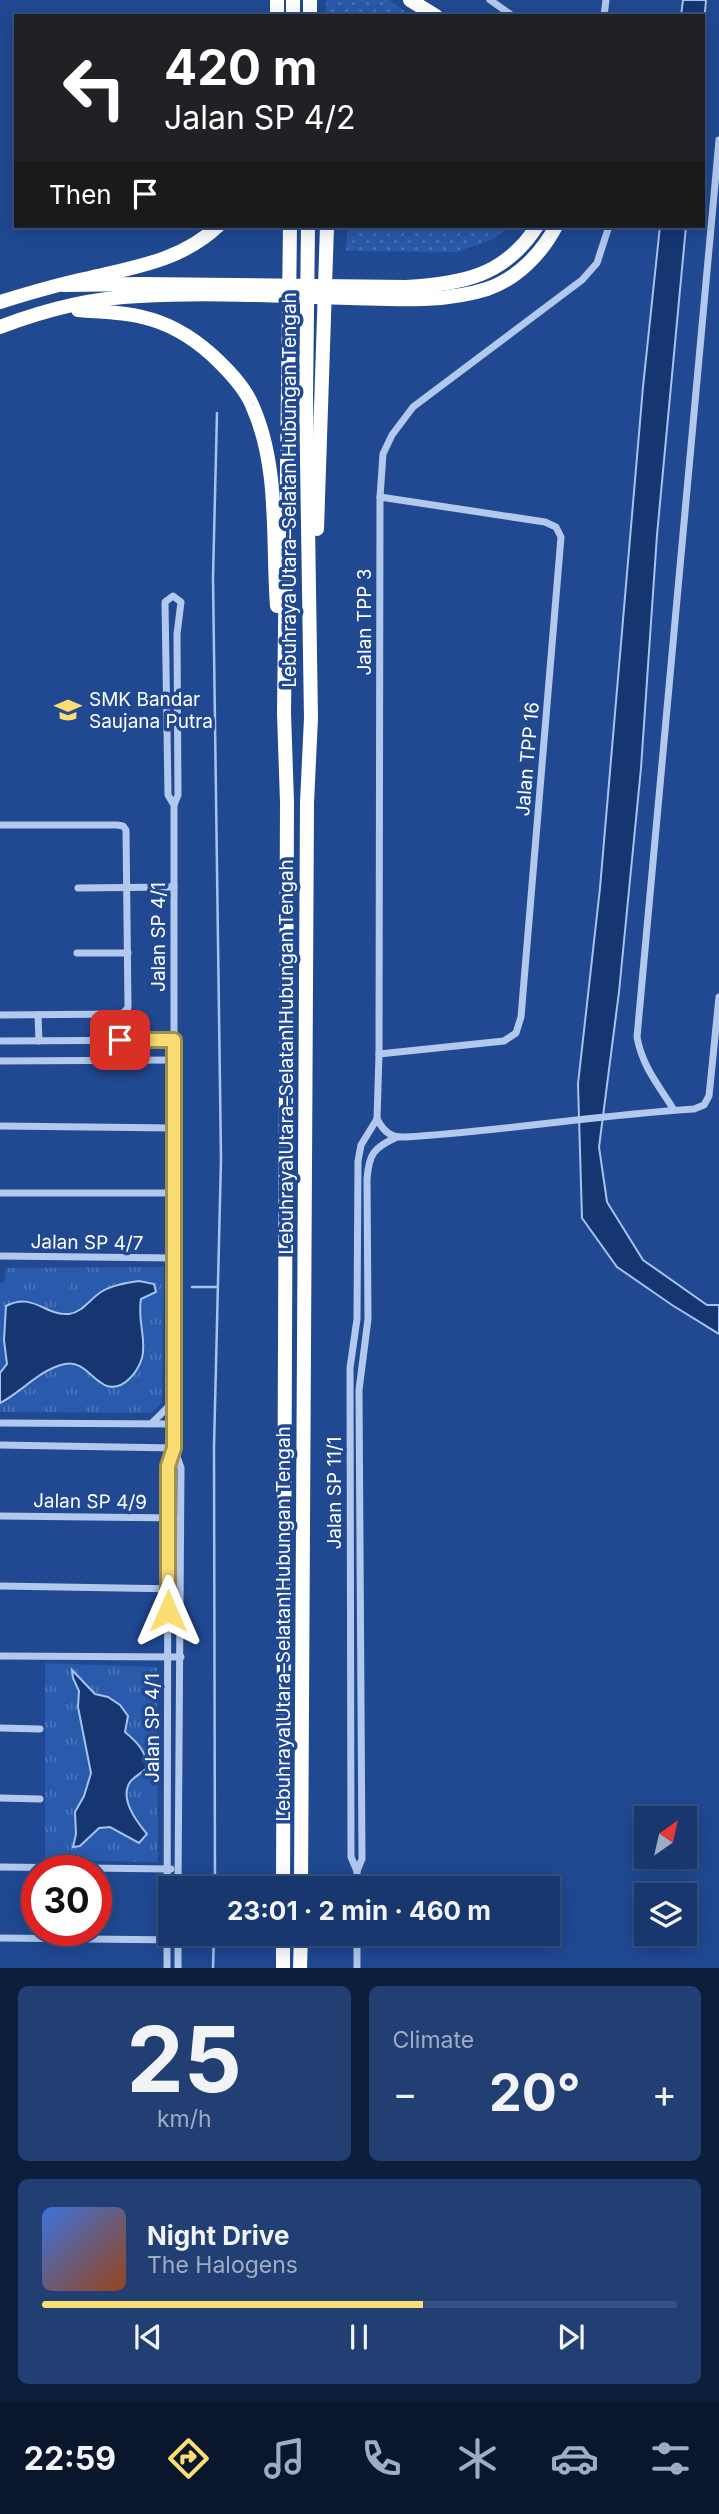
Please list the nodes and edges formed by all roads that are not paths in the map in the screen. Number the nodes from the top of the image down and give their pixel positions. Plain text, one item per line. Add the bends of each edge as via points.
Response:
1 (410, 0) edge
2 (490, 0) edge
3 (433, 14) edge
4 (510, 14) edge
5 (719, 140) edge
6 (216, 228) edge
7 (290, 228) edge
8 (308, 228) edge
9 (327, 228) edge
10 (536, 228) edge
11 (555, 228) edge
12 (607, 228) edge
13 (64, 285) junction
14 (238, 290) junction
15 (370, 293) junction
16 (0, 302) edge
17 (58, 309) junction
18 (0, 327) edge
19 (380, 497) junction
20 (284, 713) junction
21 (311, 718) junction
22 (174, 805) junction
23 (0, 825) edge
24 (127, 887) junction
25 (174, 887) junction
26 (78, 888) dead end
27 (77, 953) dead end
28 (128, 953) junction
29 (719, 997) edge
30 (0, 1015) edge
31 (38, 1015) junction
32 (174, 1040) junction
33 (0, 1041) edge
34 (39, 1041) junction
35 (379, 1054) junction
36 (174, 1060) junction
37 (0, 1061) edge
38 (674, 1110) junction
39 (377, 1119) junction
40 (0, 1126) edge
41 (174, 1128) junction
42 (397, 1137) junction
43 (0, 1192) edge
44 (174, 1193) junction
45 (0, 1256) edge
46 (174, 1258) junction
47 (174, 1399) junction
48 (0, 1423) edge
49 (152, 1423) junction
50 (174, 1423) junction
51 (0, 1445) edge
52 (174, 1448) junction
53 (0, 1516) edge
54 (168, 1517) junction
55 (180, 1518) junction
56 (0, 1586) edge
57 (168, 1588) junction
58 (180, 1589) junction
59 (0, 1656) edge
60 (168, 1657) junction
61 (181, 1657) junction
62 (0, 1728) edge
63 (40, 1729) dead end
64 (0, 1798) edge
65 (40, 1798) dead end
66 (0, 1867) edge
67 (167, 1869) junction
68 (179, 1869) junction
69 (357, 1871) junction
70 (167, 1876) edge
71 (179, 1876) edge
72 (283, 1876) edge
73 (301, 1876) edge
74 (357, 1876) edge
75 (0, 1938) edge
76 (158, 1940) edge
77 (167, 1946) edge
78 (178, 1946) edge
79 (283, 1946) edge
80 (300, 1946) edge
81 (357, 1946) edge
82 (167, 1968) edge
83 (178, 1968) edge
84 (283, 1968) edge
85 (300, 1968) edge
86 (357, 1968) edge

1 - 3 highway
2 - 4 street
5 - 38 street via 637,1037 648,1072
6 - 13 highway via 156,262
7 - 20 highway, Lebuhraya Utara–Selatan Hubungan Tengah
8 - 21 highway, Lebuhraya Utara–Selatan Hubungan Tengah
9 - 21 highway
10 - 15 highway via 517,253 487,272 440,285
11 - 15 highway via 527,264 489,288 437,298
12 - 19 street, Jalan TPP 3 via 597,264 582,280 413,407 383,454
13 - 14 highway
13 - 16 highway
14 - 15 highway
14 - 17 highway via 139,296
17 - 18 highway
17 - 20 highway via 112,312 164,324 203,347 251,402 266,450 272,497
19 - 35 street, Jalan TPP 3
19 - 35 street, Jalan TPP 16 via 545,522 561,537 521,1017 516,1033 504,1041
20 - 72 highway, Lebuhraya Utara–Selatan Hubungan Tengah
21 - 73 highway, Lebuhraya Utara–Selatan Hubungan Tengah
22 - 22 street, Jalan SP 4/1 via 168,795 166,602 173,596 181,602 177,634 178,795
22 - 25 street, Jalan SP 4/1
23 - 24 street via 123,826
24 - 25 street
24 - 26 street
24 - 28 street
25 - 32 street, Jalan SP 4/1
27 - 28 street
28 - 31 street via 126,1012
29 - 38 street via 709,1096 704,1105 694,1109
30 - 31 street
31 - 34 street
32 - 34 street
32 - 36 street, Jalan SP 4/1
33 - 34 street
35 - 39 street, Jalan TPP 3
36 - 37 street
36 - 41 street, Jalan SP 4/1
38 - 42 street
39 - 42 street via 384,1131
39 - 69 street, Jalan SP 11/1 via 361,1145 358,1161 357,1319 350,1368 351,1857
40 - 41 street
41 - 44 street, Jalan SP 4/1
42 - 69 street, Jalan SP 11/1 via 374,1152 367,1179 368,1319 359,1390 362,1859
43 - 44 street
44 - 46 street, Jalan SP 4/1
45 - 46 street, Jalan SP 4/7
46 - 47 street, Jalan SP 4/1
47 - 49 street
47 - 50 street, Jalan SP 4/1
48 - 49 street
49 - 50 street
50 - 52 street, Jalan SP 4/1
51 - 52 street
52 - 54 street, Jalan SP 4/1 via 168,1466
52 - 55 street, Jalan SP 4/1 via 181,1468
53 - 54 street, Jalan SP 4/9
54 - 55 street, Jalan SP 4/9
54 - 57 street, Jalan SP 4/1
55 - 58 street, Jalan SP 4/1
56 - 57 street
57 - 58 street
57 - 60 street, Jalan SP 4/1
58 - 61 street, Jalan SP 4/1
59 - 60 street
60 - 61 street
60 - 67 street, Jalan SP 4/1
61 - 68 street, Jalan SP 4/1
62 - 63 street
64 - 65 street
66 - 67 street
67 - 68 street
67 - 70 street, Jalan SP 4/1
68 - 71 street, Jalan SP 4/1
69 - 74 street, Jalan SP 11/1
75 - 76 street
77 - 82 street, Jalan SP 4/1
78 - 83 street
79 - 84 highway
80 - 85 highway
81 - 86 street

